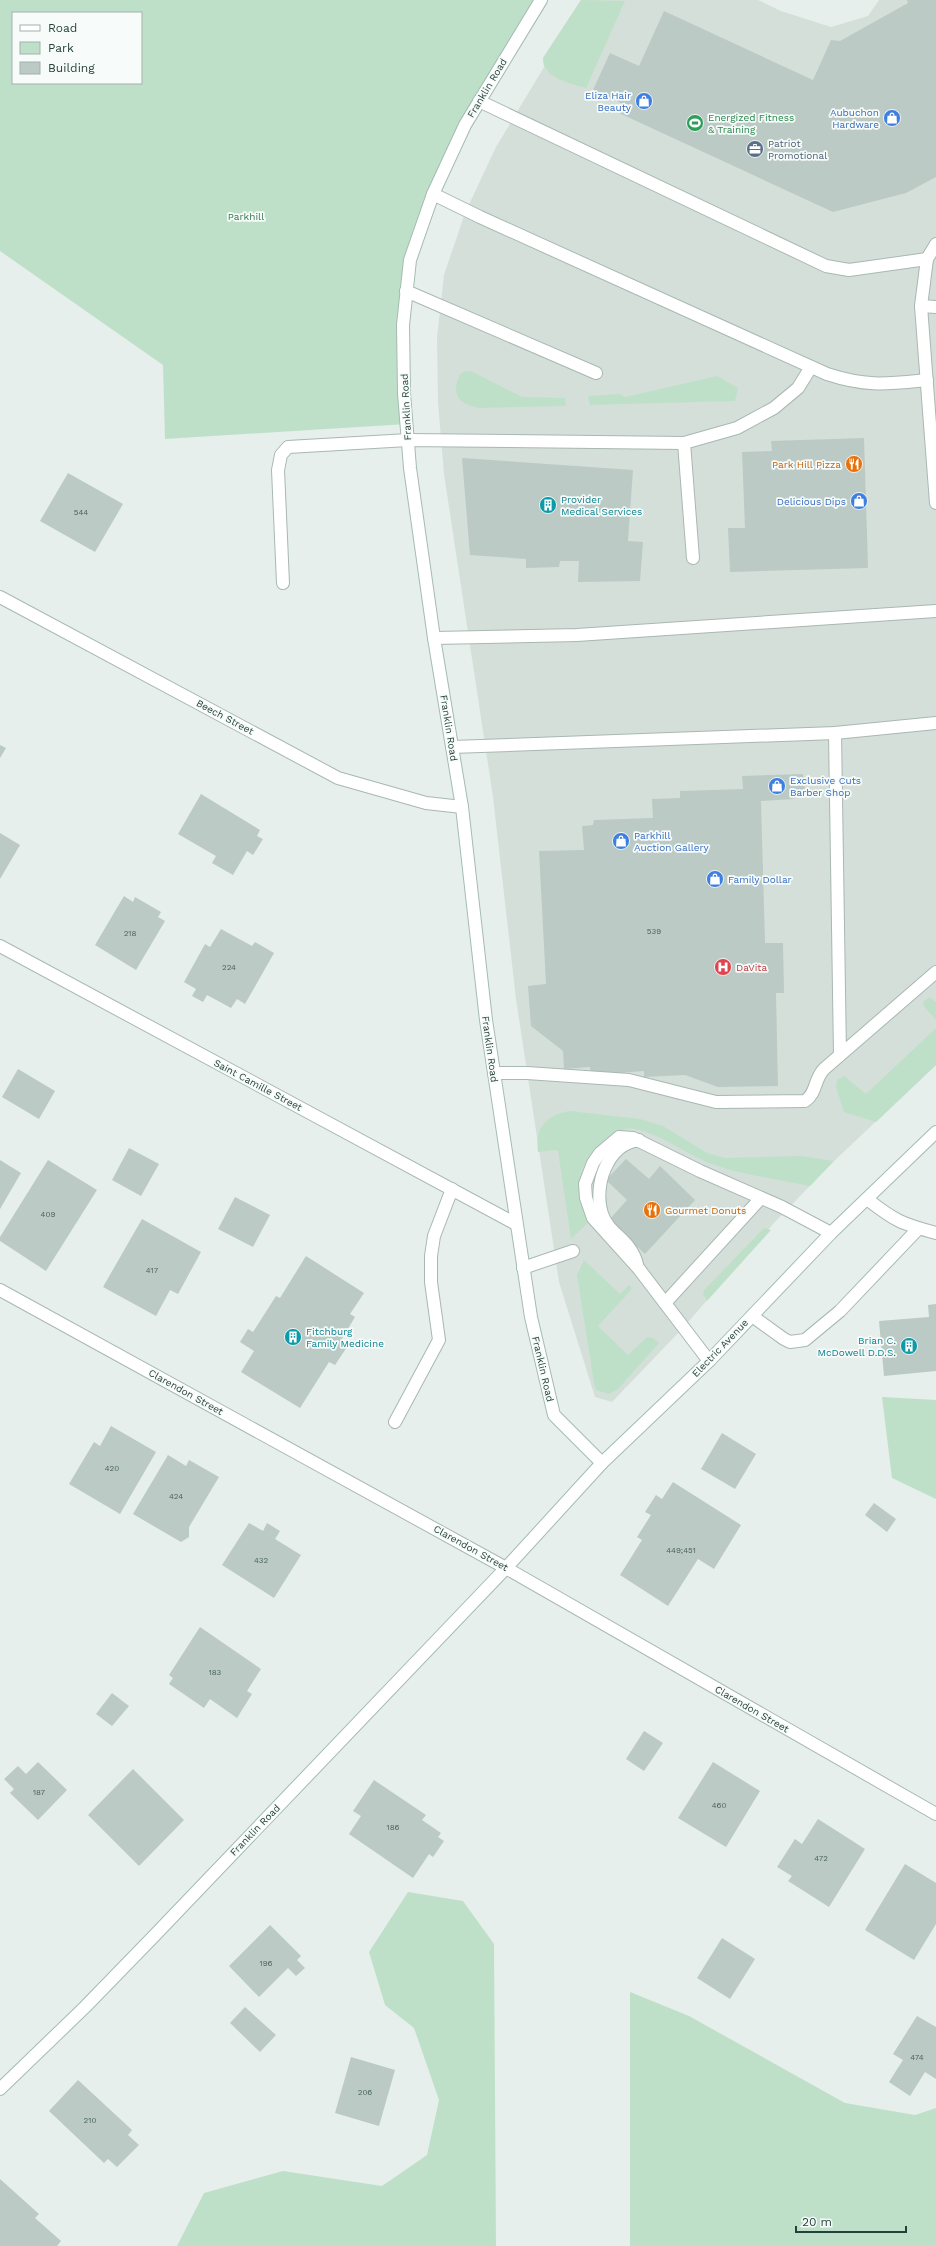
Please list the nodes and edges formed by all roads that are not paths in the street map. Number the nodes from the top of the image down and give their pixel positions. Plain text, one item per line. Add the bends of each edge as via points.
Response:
1 (541, 0) edge
2 (479, 101) junction
3 (433, 194) junction
4 (936, 244) edge
5 (926, 259) junction
6 (406, 291) junction
7 (921, 306) junction
8 (936, 307) edge
9 (811, 367) junction
10 (596, 373) dead end
11 (927, 380) junction
12 (408, 440) junction
13 (684, 443) junction
14 (936, 503) edge
15 (693, 558) dead end
16 (283, 583) dead end
17 (0, 597) edge
18 (936, 611) edge
19 (434, 638) junction
20 (936, 723) edge
21 (835, 733) junction
22 (452, 747) junction
23 (462, 807) junction
24 (0, 946) edge
25 (936, 972) edge
26 (840, 1056) junction
27 (494, 1073) junction
28 (936, 1132) edge
29 (452, 1189) junction
30 (761, 1198) junction
31 (867, 1198) junction
32 (516, 1224) junction
33 (918, 1229) junction
34 (831, 1233) junction
35 (936, 1233) edge
36 (573, 1251) dead end
37 (523, 1268) junction
38 (0, 1290) edge
39 (665, 1304) junction
40 (752, 1316) junction
41 (709, 1361) junction
42 (395, 1422) dead end
43 (602, 1463) junction
44 (506, 1568) junction
45 (936, 1814) edge
46 (0, 2089) edge

1 - 2 main road, Franklin Road
2 - 3 main road, Franklin Road
2 - 5 main road via 826,266 849,270
3 - 6 main road, Franklin Road via 410,260
3 - 9 main road via 480,218 748,336
4 - 5 main road
5 - 7 main road
6 - 10 main road
6 - 12 main road, Franklin Road via 403,325
7 - 8 main road
7 - 11 main road
9 - 11 main road via 864,384
9 - 13 main road via 798,388 774,408 737,428
11 - 14 main road
12 - 13 main road
12 - 16 main road via 295,445 288,447 280,455 278,470
12 - 19 main road, Franklin Road
13 - 15 main road
17 - 23 main road, Beech Street via 338,778 426,803
18 - 19 main road via 577,635
19 - 22 main road, Franklin Road
20 - 21 main road
21 - 22 main road
21 - 26 main road
22 - 23 main road, Franklin Road
23 - 27 main road, Franklin Road
24 - 29 main road, Saint Camille Street
25 - 26 main road
26 - 27 main road via 820,1073 814,1093 805,1101 716,1102 629,1080
27 - 32 main road, Franklin Road
28 - 31 main road, Electric Avenue
29 - 32 main road, Saint Camille Street
29 - 42 main road via 434,1236 431,1256 431,1282 439,1340
30 - 34 main road
30 - 39 main road
30 - 39 main road via 640,1140 625,1136 613,1141 600,1152 593,1162 585,1184 586,1198 593,1218
31 - 33 main road via 892,1219
31 - 34 main road, Electric Avenue
32 - 37 main road, Franklin Road
33 - 35 main road
33 - 40 main road via 840,1311 805,1340 790,1342
34 - 40 main road, Electric Avenue
36 - 37 main road
37 - 43 main road, Franklin Road via 531,1317 554,1415
38 - 44 main road, Clarendon Street
39 - 41 main road
40 - 41 main road, Electric Avenue
41 - 43 main road, Electric Avenue
43 - 44 main road, Electric Avenue
44 - 45 main road, Clarendon Street
44 - 46 main road, Franklin Road via 85,2007

